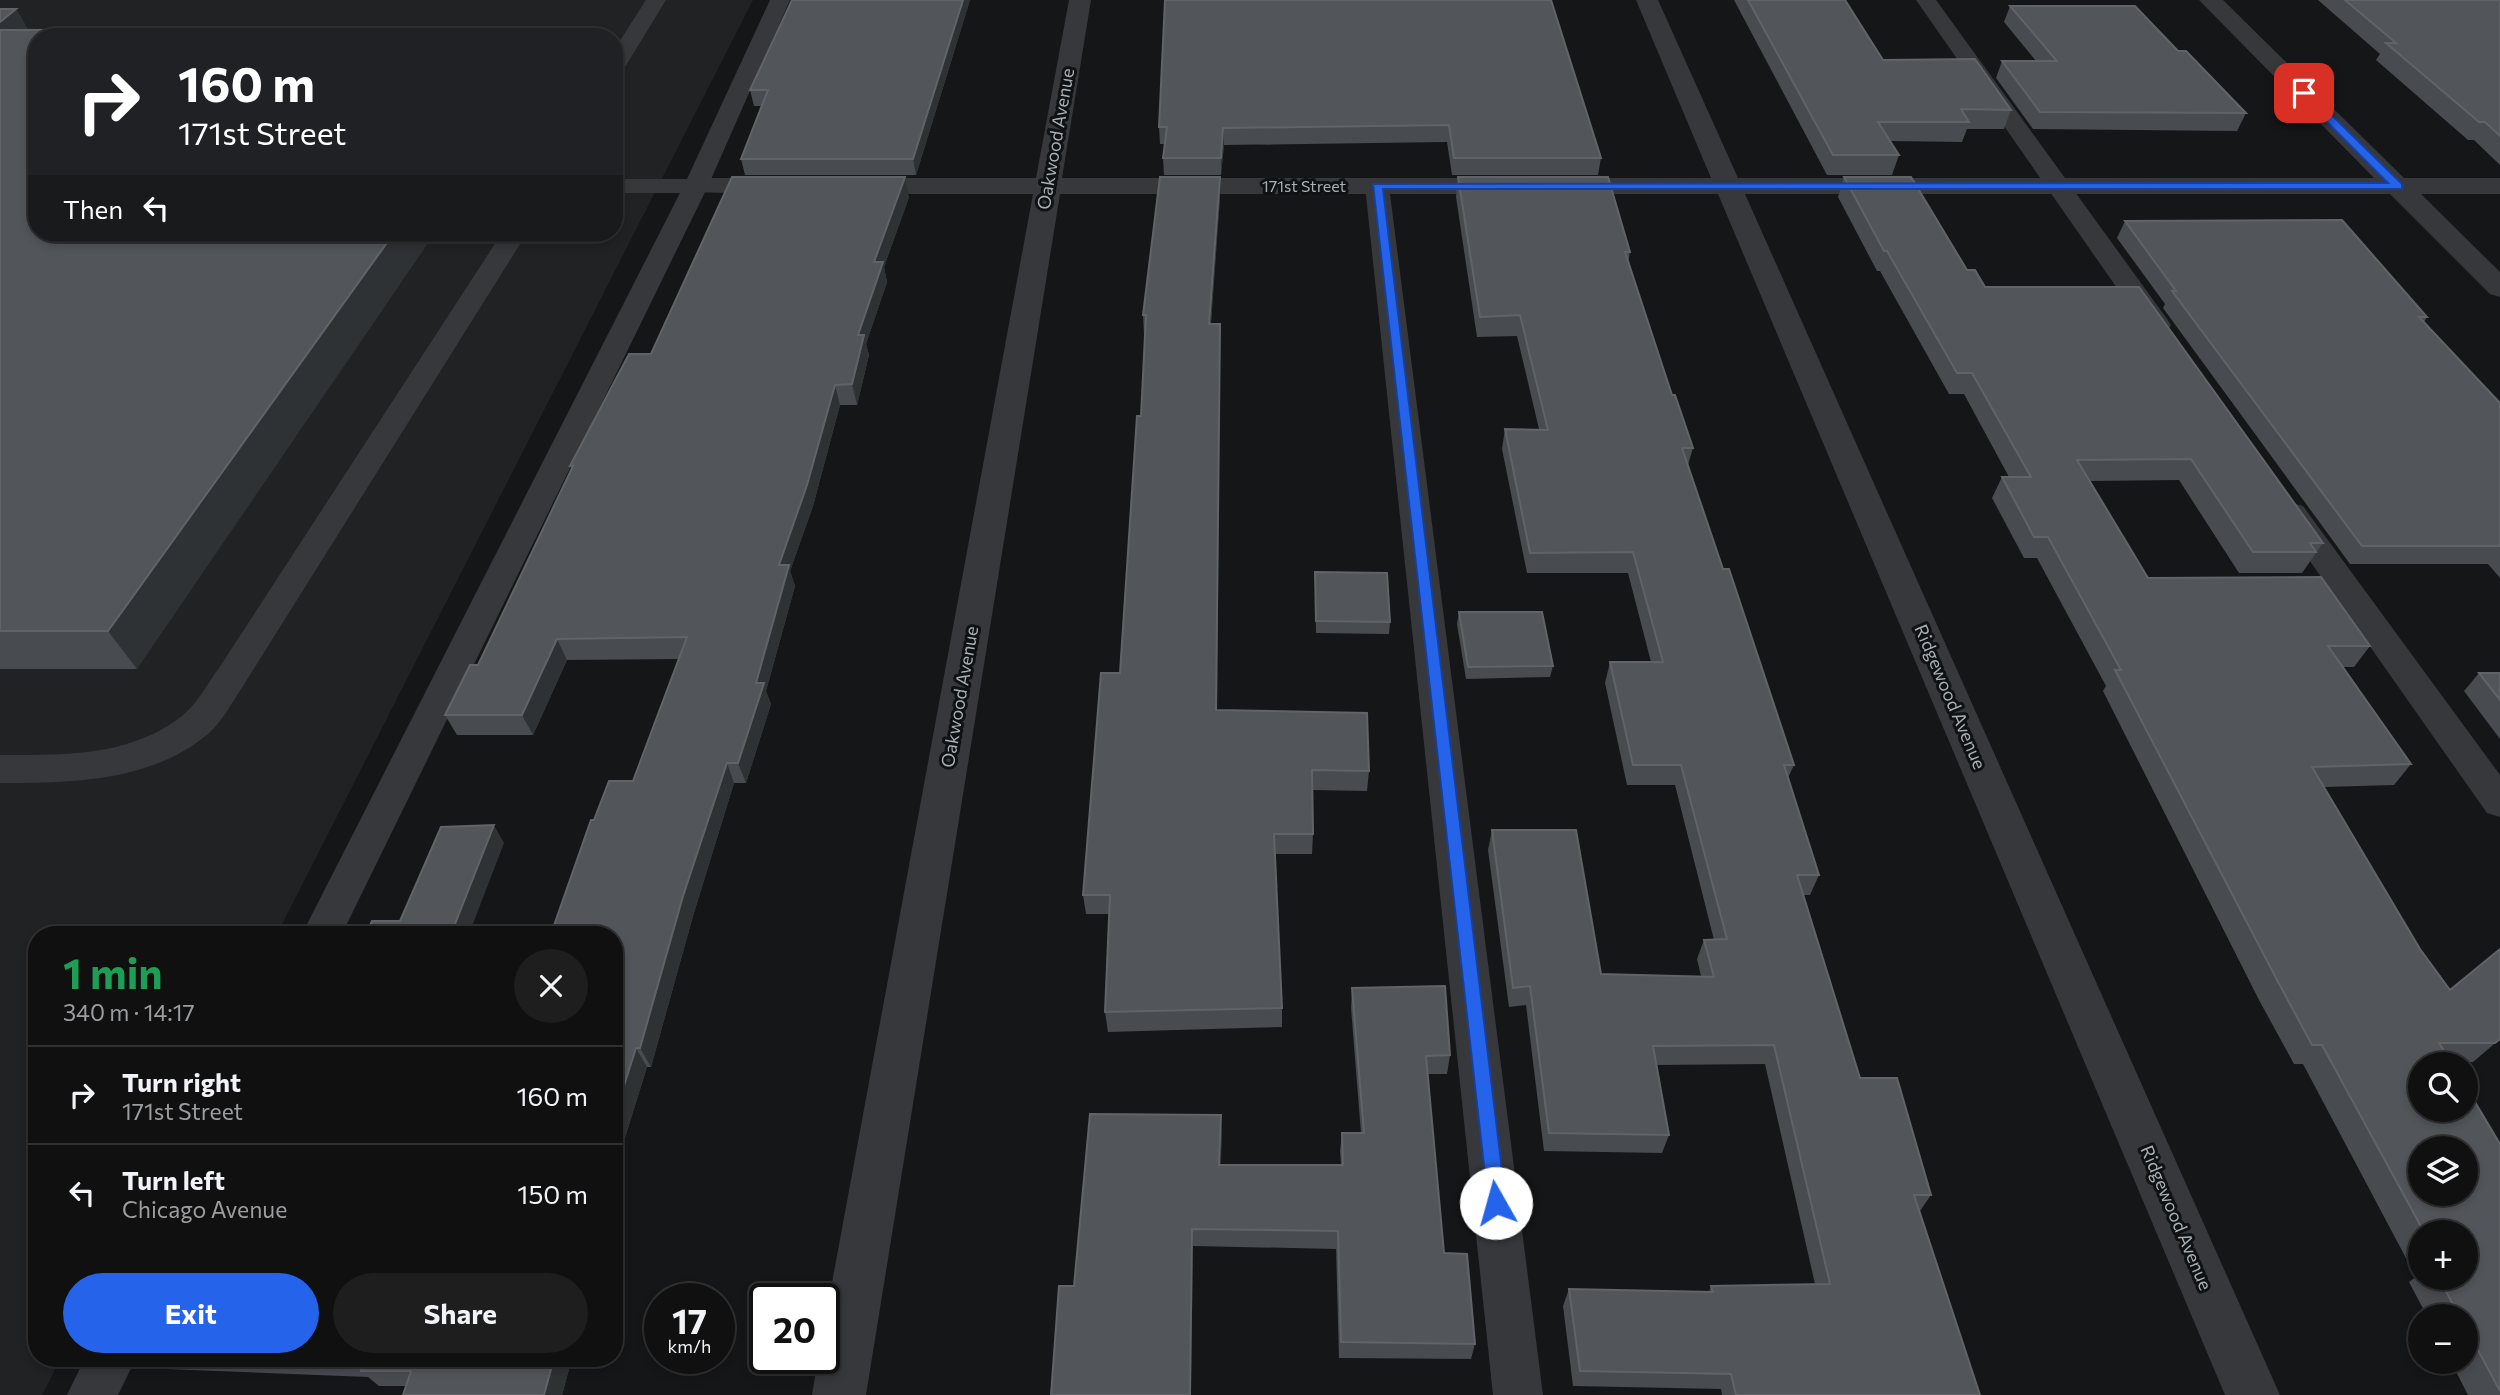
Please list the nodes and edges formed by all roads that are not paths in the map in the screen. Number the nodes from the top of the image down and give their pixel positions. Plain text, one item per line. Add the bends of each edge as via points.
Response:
1 (656, 0) edge
2 (780, 0) edge
3 (1080, 0) edge
4 (1647, 0) edge
5 (1926, 0) edge
6 (2210, 0) edge
7 (623, 52) edge
8 (623, 186) edge
9 (696, 186) junction
10 (804, 186) edge
11 (831, 186) edge
12 (1048, 186) junction
13 (1377, 186) junction
14 (1728, 186) junction
15 (2058, 186) junction
16 (2398, 186) junction
17 (2500, 186) edge
18 (508, 242) edge
19 (2500, 288) edge
20 (2171, 343) edge
21 (2275, 489) edge
22 (0, 769) edge
23 (2500, 803) edge
24 (326, 926) edge
25 (106, 1367) edge
26 (92, 1395) edge
27 (839, 1395) edge
28 (1518, 1395) edge
29 (2253, 1395) edge

1 - 7 lane
2 - 9 lane
3 - 12 street, Oakwood Avenue
4 - 14 street, Ridgewood Avenue
5 - 15 lane
6 - 16 street
8 - 9 lane
9 - 10 street
9 - 24 lane
11 - 12 street, 171st Street
12 - 13 street, 171st Street
12 - 27 street, Oakwood Avenue
13 - 14 street, 171st Street
13 - 28 lane
14 - 15 street, 171st Street
14 - 29 street, Ridgewood Avenue
15 - 16 street, 171st Street
15 - 20 lane
16 - 17 street, 171st Street
16 - 19 street
18 - 22 lane via 197,724 145,756 83,769
21 - 23 lane
25 - 26 lane

